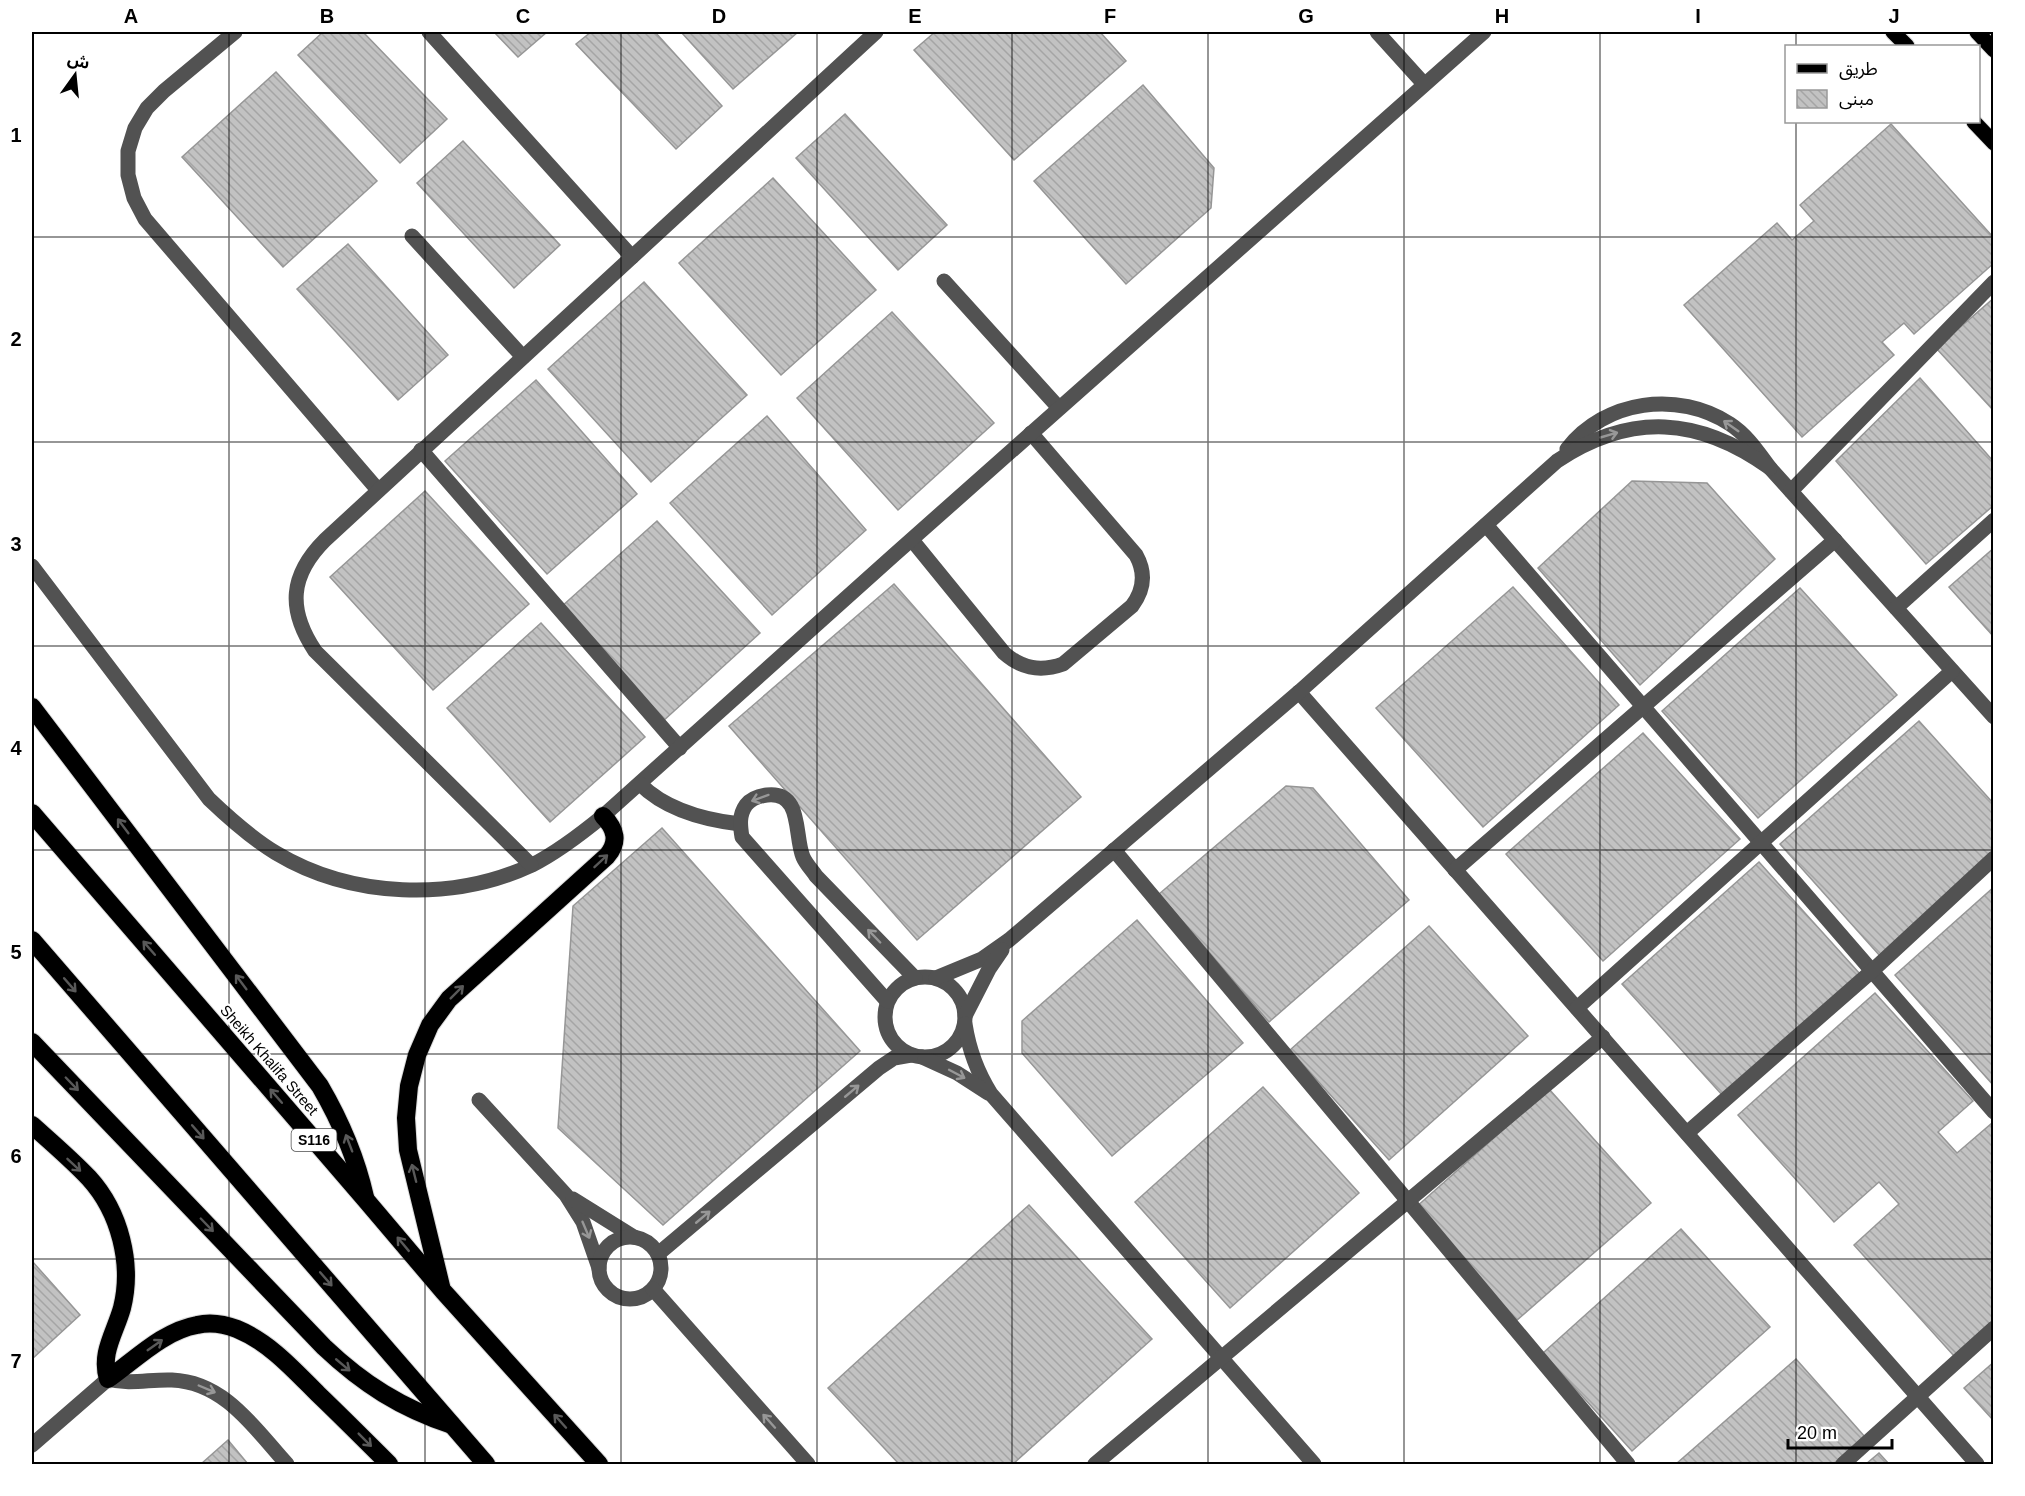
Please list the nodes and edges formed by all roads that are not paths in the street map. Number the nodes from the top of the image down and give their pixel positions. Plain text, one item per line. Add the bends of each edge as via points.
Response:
1 (234, 32) edge
2 (429, 32) edge
3 (876, 32) edge
4 (1377, 32) edge
5 (1484, 32) edge
6 (1893, 32) edge
7 (1977, 32) edge
8 (1905, 45) edge
9 (1994, 50) edge
10 (1424, 84) junction
11 (1975, 123) edge
12 (1994, 143) edge
13 (412, 236) dead end
14 (632, 257) junction
15 (944, 281) dead end
16 (1994, 282) edge
17 (523, 357) junction
18 (1059, 408) junction
19 (1031, 433) junction
20 (421, 450) junction
21 (1557, 461) junction
22 (1770, 468) junction
23 (378, 490) junction
24 (1791, 491) junction
25 (1994, 520) edge
26 (1486, 525) junction
27 (912, 540) junction
28 (1835, 540) junction
29 (32, 566) edge
30 (1896, 608) junction
31 (1952, 671) junction
32 (1299, 692) junction
33 (32, 707) edge
34 (1643, 707) junction
35 (1994, 717) edge
36 (680, 748) junction
37 (640, 784) junction
38 (32, 813) edge
39 (603, 816) junction
40 (740, 824) junction
41 (1761, 843) junction
42 (1114, 850) junction
43 (1994, 858) edge
44 (531, 865) junction
45 (1455, 870) junction
46 (32, 940) edge
47 (1009, 940) junction
48 (1872, 971) junction
49 (915, 978) junction
50 (936, 978) junction
51 (887, 1001) junction
52 (1577, 1008) junction
53 (965, 1020) junction
54 (1603, 1037) junction
55 (32, 1044) edge
56 (916, 1056) junction
57 (991, 1095) junction
58 (479, 1100) dead end
59 (1993, 1110) edge
60 (32, 1125) edge
61 (1687, 1133) junction
62 (566, 1195) junction
63 (365, 1199) junction
64 (1408, 1202) junction
65 (634, 1237) junction
66 (658, 1254) junction
67 (599, 1268) junction
68 (653, 1289) junction
69 (443, 1291) junction
70 (1994, 1328) edge
71 (1222, 1359) junction
72 (108, 1379) junction
73 (1918, 1396) junction
74 (453, 1426) junction
75 (32, 1445) edge
76 (287, 1464) edge
77 (389, 1464) edge
78 (486, 1464) edge
79 (599, 1464) edge
80 (808, 1464) edge
81 (1095, 1464) edge
82 (1314, 1464) edge
83 (1628, 1464) edge
84 (1843, 1464) edge
85 (1977, 1464) edge

1 - 23 street via 147,108 128,151 128,175 134,198 145,219
2 - 14 street
3 - 14 street
4 - 10 street
5 - 10 street
6 - 8 main road
7 - 9 main road
10 - 18 street
11 - 12 main road
13 - 17 street
14 - 17 street
15 - 18 street
16 - 24 street
17 - 20 street
18 - 19 street
19 - 27 street
19 - 27 street via 1136,555 1143,586 1132,606 1063,664 1051,668 1026,667 1004,653
20 - 23 street
20 - 36 street
21 -> 22 street via 1602,437 1652,427 1677,428 1719,438
22 -> 21 street via 1753,444 1730,424 1704,410 1675,404 1647,404 1620,410 1595,422
21 - 26 street
22 - 24 street
23 - 44 street via 310,555 300,573 295,593 304,633 315,651
24 - 28 street
25 - 30 street
26 - 32 street
26 - 34 street
27 - 36 street
28 - 30 street
28 - 34 street
29 - 44 street via 209,799 241,829 278,854 317,872 359,884 403,890 447,888 490,880
30 - 31 street
31 - 35 street
31 - 41 street
32 - 42 street
32 - 45 street
63 -> 33 highway via 349,1140 320,1086
34 - 41 street
34 - 45 street
36 - 37 street
37 - 39 street
37 - 40 street via 673,806
63 -> 38 highway, Sheikh Khalifa Street / S116
39 - 44 street via 569,843
69 -> 39 highway via 408,1150 406,1118 417,1054 430,1025 449,999 613,849 615,831
49 -> 40 street via 809,867 801,851 790,804 781,797 758,797 748,803
40 - 51 street via 742,837
41 - 48 street
41 - 52 street
42 - 47 street
42 - 64 street
43 - 48 street
45 - 52 street
46 -> 74 highway
47 - 50 street via 982,959
47 - 53 street via 989,969
48 - 59 street
48 - 61 street
49 - 50 street
49 - 51 street via 894,990
50 - 53 street via 957,992
51 - 56 street via 885,1027 891,1039 900,1049
52 - 54 street
53 - 56 street via 954,1045 933,1056
53 - 57 street via 971,1053
54 - 61 street
54 - 64 street
55 -> 74 highway via 343,1365 395,1401
56 -> 57 street
66 -> 56 street via 879,1068 894,1058
57 - 71 street
58 - 62 street
60 -> 72 highway via 90,1179 104,1198 122,1240 125,1285 122,1308 106,1354
61 - 73 street
62 - 65 street
62 -> 67 street via 583,1222
69 -> 63 highway, Sheikh Khalifa Street / S116
64 - 71 street
64 - 83 street
65 - 66 street via 644,1240
65 - 67 street via 623,1237 606,1248
66 - 68 street via 661,1273
67 - 68 street via 606,1288 624,1299 645,1296
80 -> 68 street
79 -> 69 highway, Sheikh Khalifa Street / S116
70 - 73 street
71 - 81 street
71 - 82 street
72 - 75 street
72 -> 76 street via 132,1383 173,1380 213,1391 231,1403
72 -> 77 highway via 177,1330 217,1323 236,1328 285,1361
73 - 84 street
73 - 85 street
74 - 78 highway

